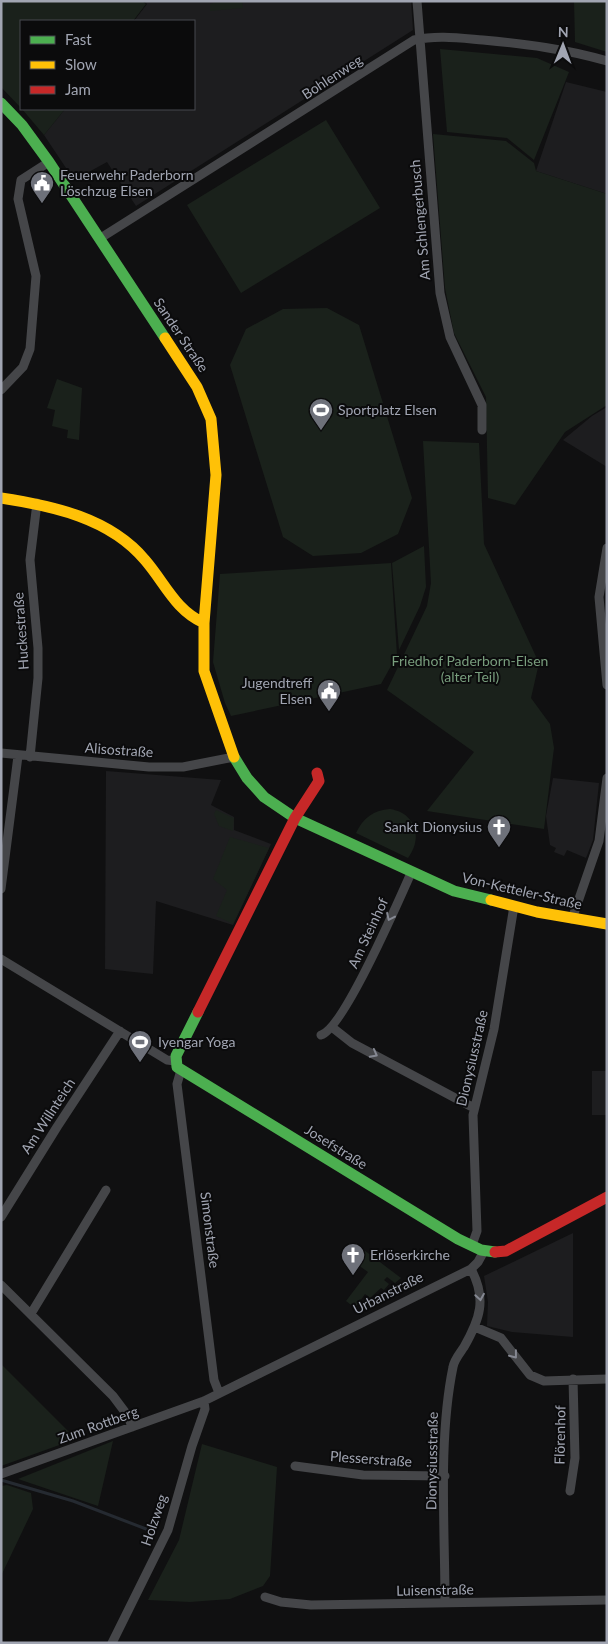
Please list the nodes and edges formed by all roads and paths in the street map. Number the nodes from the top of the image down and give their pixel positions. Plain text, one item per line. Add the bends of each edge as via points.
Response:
1 (417, 1) edge
2 (420, 39) junction
3 (607, 61) edge
4 (1, 103) edge
5 (49, 162) junction
6 (99, 239) junction
7 (1, 390) edge
8 (482, 430) dead end
9 (1, 498) edge
10 (37, 503) junction
11 (607, 548) edge
12 (605, 566) edge
13 (204, 623) junction
14 (607, 686) edge
15 (1, 754) edge
16 (18, 756) junction
17 (30, 757) junction
18 (234, 757) junction
19 (317, 773) dead end
20 (607, 778) edge
21 (295, 818) junction
22 (411, 873) junction
23 (1, 889) edge
24 (514, 906) junction
25 (572, 919) junction
26 (607, 924) edge
27 (1, 959) edge
28 (333, 1028) junction
29 (120, 1031) junction
30 (321, 1035) dead end
31 (177, 1065) junction
32 (474, 1108) junction
33 (106, 1190) dead end
34 (607, 1197) edge
35 (1, 1217) edge
36 (472, 1245) junction
37 (484, 1251) junction
38 (471, 1269) junction
39 (1, 1284) edge
40 (32, 1312) junction
41 (476, 1327) junction
42 (573, 1379) junction
43 (607, 1379) edge
44 (219, 1392) junction
45 (204, 1401) junction
46 (132, 1427) junction
47 (295, 1466) dead end
48 (1, 1474) edge
49 (445, 1476) junction
50 (570, 1491) dead end
51 (265, 1597) dead end
52 (607, 1600) edge
53 (444, 1603) junction
54 (112, 1643) edge

1 - 2 street, Am Schlengerbusch
2 - 3 street, Bohlenweg via 438,36 530,44
2 - 6 street, Bohlenweg
2 - 8 street, Am Schlengerbusch via 440,293 450,337 482,405
4 - 5 street, Sander Straße
5 - 6 street, Sander Straße
5 - 7 street via 21,180 18,199 36,276 30,340 23,367
6 - 13 street, Sander Straße via 197,387 211,420 216,475
9 - 10 street
10 - 13 street via 87,519 122,539 153,569 177,606 190,618
10 - 17 street, Huckestraße via 30,560 38,678
11 - 12 street
12 - 14 street via 599,605
13 - 18 street, Von-Ketteler-Straße via 204,671
15 - 16 street, Alisostraße
16 - 17 street, Alisostraße
16 - 23 street
17 - 18 street, Alisostraße via 183,767
18 - 21 street, Von-Ketteler-Straße via 260,794
19 - 21 street via 319,780
20 - 25 street via 599,841
21 - 22 street, Von-Ketteler-Straße
21 - 31 street, Simonstraße
22 - 24 street, Von-Ketteler-Straße via 454,891
22 -> 28 street, Am Steinhof via 369,968
24 - 25 street, Von-Ketteler-Straße
24 - 32 street, Dionysiusstraße via 494,1029
25 - 26 street, Von-Ketteler-Straße
27 - 29 street, Josefstraße
28 - 30 street
28 -> 32 street via 352,1043
29 - 31 street, Josefstraße
29 - 35 street, Am Willnteich
31 - 36 street, Josefstraße
31 - 44 street, Simonstraße via 214,1380
32 - 36 street, Dionysiusstraße via 478,1231
33 - 40 street
34 - 37 street via 506,1251
36 - 37 street, Josefstraße
37 - 38 street, Urbanstraße
38 -> 41 street, Dionysiusstraße via 477,1280 481,1306
38 - 44 street, Urbanstraße
39 - 40 street
40 - 46 street via 113,1396
41 -> 42 street via 501,1338 536,1379
41 - 49 street, Dionysiusstraße via 454,1363 447,1398
42 - 43 street
42 - 50 street, Flörenhof via 575,1458
44 - 45 street, Urbanstraße
45 - 46 street, Zum Rottberg
45 - 54 street, Holzweg via 205,1409 168,1530
46 - 48 street, Zum Rottberg
47 - 49 street, Plesserstraße via 363,1475
49 - 53 street, Dionysiusstraße
51 - 53 street, Luisenstraße via 311,1605
52 - 53 street, Luisenstraße

